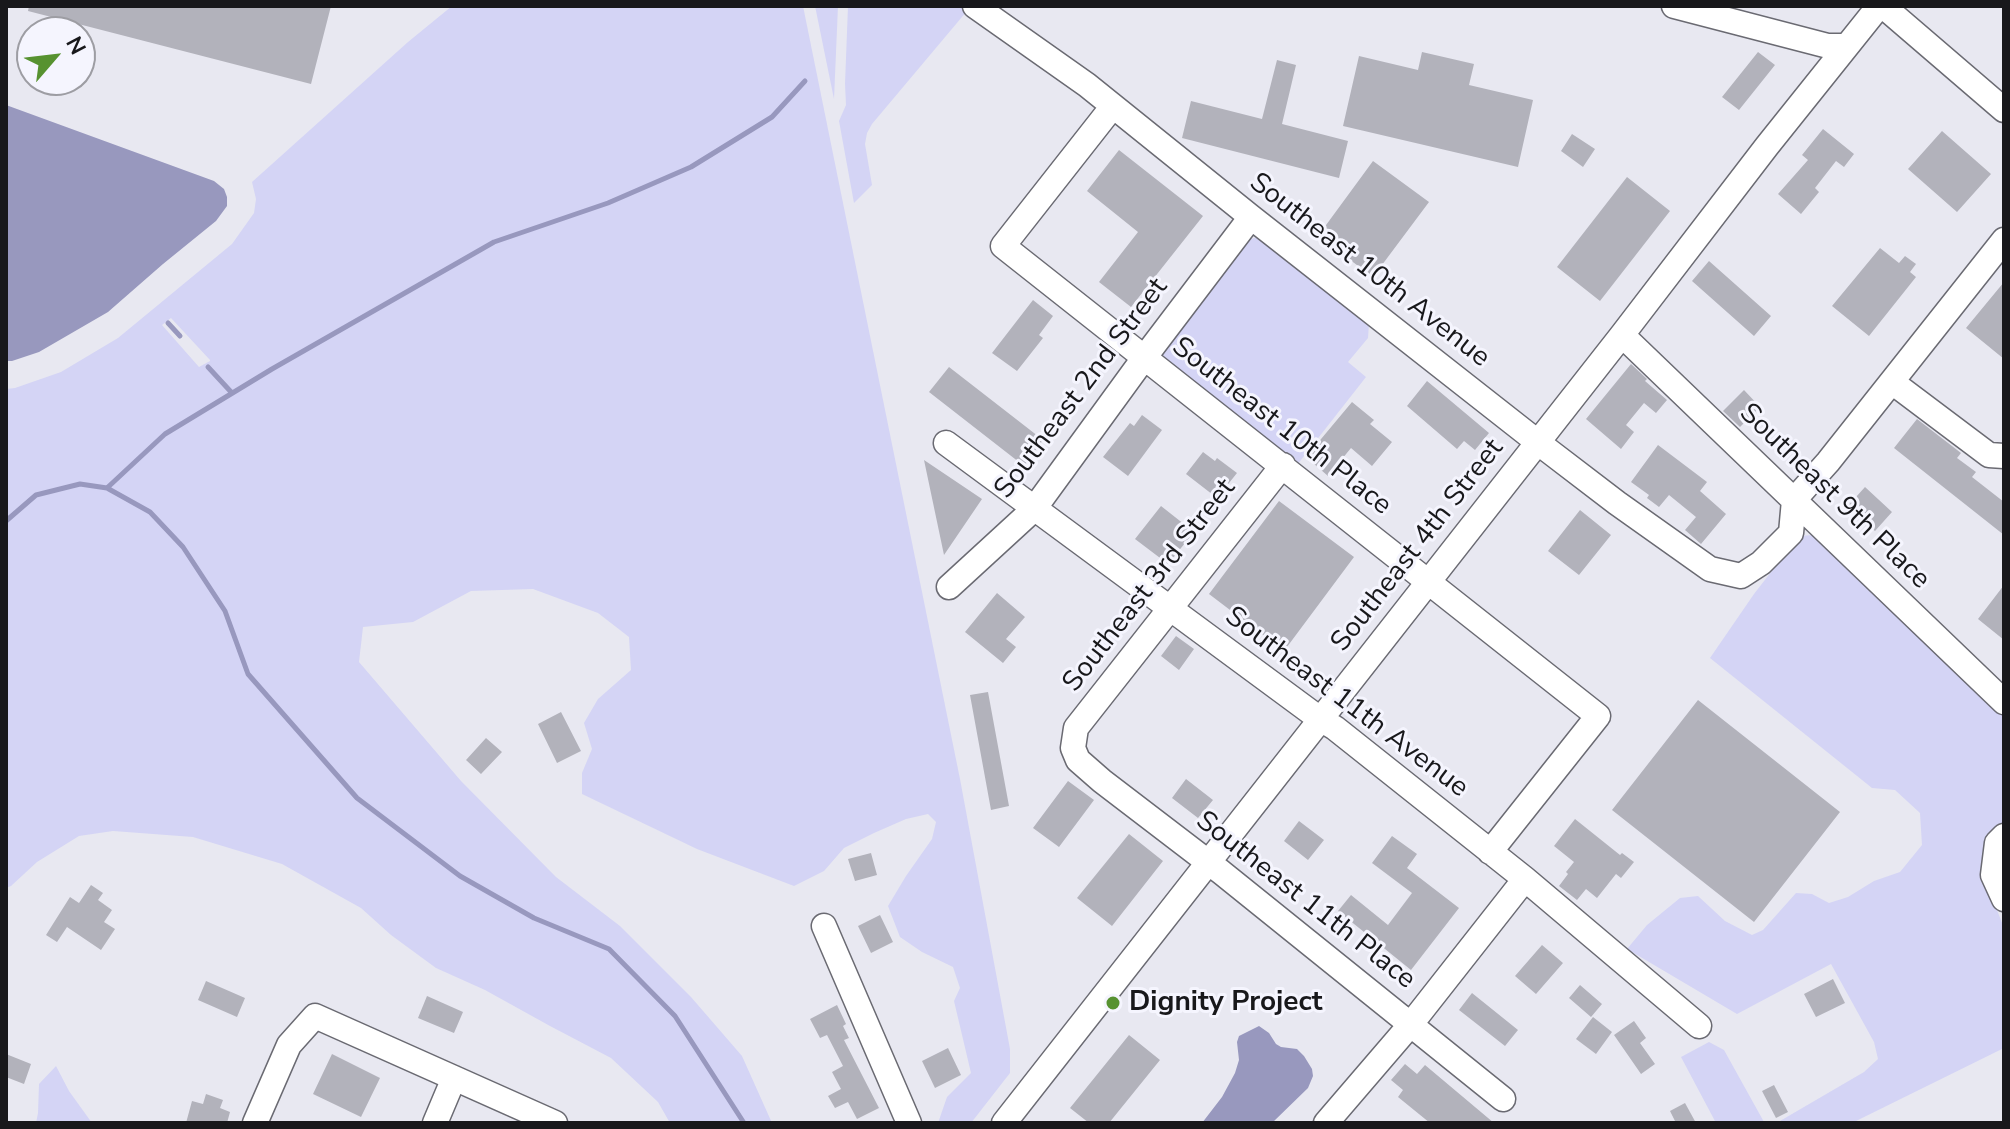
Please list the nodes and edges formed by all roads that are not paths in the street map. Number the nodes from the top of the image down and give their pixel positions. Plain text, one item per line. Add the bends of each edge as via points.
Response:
1 (975, 6) edge
2 (1674, 6) edge
3 (1881, 6) edge
4 (1846, 46) junction
5 (1113, 106) junction
6 (2004, 110) edge
7 (1251, 217) junction
8 (2004, 240) edge
9 (1622, 335) junction
10 (1144, 358) junction
11 (1892, 382) junction
12 (1538, 442) junction
13 (946, 443) dead end
14 (2004, 456) edge
15 (1283, 465) junction
16 (1794, 500) junction
17 (1034, 508) junction
18 (1428, 581) junction
19 (949, 587) dead end
20 (1171, 609) junction
21 (2004, 702) edge
22 (1320, 719) junction
23 (1073, 748) joint
24 (2004, 836) edge
25 (1490, 852) junction
26 (1208, 862) junction
27 (1525, 879) junction
28 (2004, 899) edge
29 (824, 926) dead end
30 (1411, 1024) junction
31 (1699, 1026) dead end
32 (454, 1078) junction
33 (1503, 1099) dead end
34 (255, 1123) edge
35 (435, 1123) edge
36 (555, 1123) edge
37 (909, 1123) edge
38 (1004, 1123) edge
39 (1326, 1123) edge

1 - 5 street, Southeast 10th Avenue
2 - 4 street via 1828,46
3 - 4 street, Southeast 4th Street
3 - 6 street
4 - 9 street, Southeast 4th Street
5 - 7 street, Southeast 10th Avenue
5 - 10 street, Southeast 10th Place via 1003,246
7 - 10 street, Southeast 2nd Street
7 - 12 street, Southeast 10th Avenue
8 - 11 street
9 - 12 street, Southeast 4th Street
9 - 16 street, Southeast 9th Place
10 - 15 street, Southeast 10th Place
10 - 17 street, Southeast 2nd Street
11 - 14 street via 1989,455
11 - 16 street
12 - 16 street, Southeast 10th Avenue via 1710,569 1741,576 1761,563 1791,533
12 - 18 street, Southeast 4th Street
13 - 17 street, Southeast 11th Avenue
15 - 18 street, Southeast 10th Place
15 - 20 street, Southeast 3rd Street
16 - 21 street, Southeast 9th Place
17 - 19 street, Southeast 2nd Street
17 - 20 street, Southeast 11th Avenue
18 - 22 street, Southeast 4th Street
18 - 25 street, Southeast 10th Place via 1598,716
20 - 22 street, Southeast 11th Avenue
20 - 23 street, Southeast 3rd Street via 1076,728
22 - 25 street, Southeast 11th Avenue
22 - 26 street, Southeast 4th Street
23 - 26 street, Southeast 11th Place via 1078,760 1102,781
24 - 28 street via 1997,843 1993,875
25 - 27 street, Southeast 11th Avenue
26 - 30 street, Southeast 11th Place
26 - 38 street, Southeast 4th Street
27 - 30 street
27 - 31 street, Southeast 11th Avenue
29 - 37 street
30 - 33 street, Southeast 11th Place
30 - 39 street
32 - 34 street via 315,1016 289,1045
32 - 35 street
32 - 36 street

